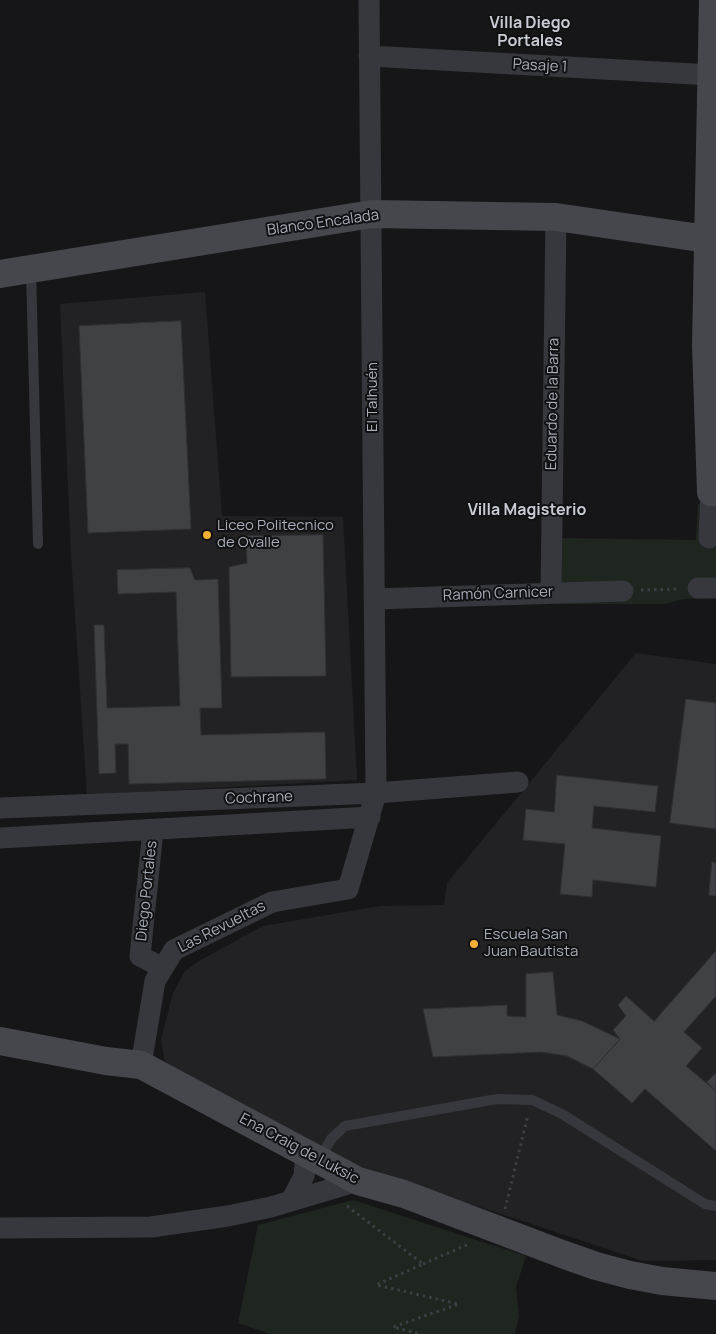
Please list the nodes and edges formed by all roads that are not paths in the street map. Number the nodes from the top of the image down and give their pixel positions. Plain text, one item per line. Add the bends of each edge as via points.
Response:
1 (369, 0) edge
2 (713, 0) edge
3 (369, 56) junction
4 (711, 75) junction
5 (372, 214) junction
6 (556, 217) junction
7 (707, 239) junction
8 (31, 269) junction
9 (0, 274) edge
10 (711, 345) edge
11 (714, 492) edge
12 (709, 538) dead end
13 (38, 544) dead end
14 (623, 591) road end
15 (551, 592) junction
16 (374, 599) junction
17 (518, 782) dead end
18 (376, 793) junction
19 (0, 808) edge
20 (370, 817) junction
21 (153, 830) junction
22 (0, 838) edge
23 (162, 968) junction
24 (0, 1041) edge
25 (141, 1065) junction
26 (312, 1156) junction
27 (358, 1181) junction
28 (291, 1201) junction
29 (716, 1206) edge
30 (0, 1228) edge
31 (716, 1286) edge

1 - 3 street, El Talhuén
2 - 4 street
3 - 4 street, Pasaje 1
3 - 5 street, El Talhuén
4 - 7 street
5 - 6 street, Blanco Encalada
5 - 8 street, Blanco Encalada
5 - 16 street, El Talhuén
6 - 7 street, Blanco Encalada
6 - 15 street, Eduardo de la Barra
7 - 10 street
8 - 9 street, Blanco Encalada
8 - 13 lane
10 - 11 street
11 - 12 street
14 - 15 street, Ramón Carnicer
15 - 16 street, Ramón Carnicer
16 - 18 street, El Talhuén
17 - 18 street, Cochrane
18 - 19 street, Cochrane
18 - 20 street, Las Revueltas
20 - 21 street, Cochrane
20 - 23 street, Las Revueltas via 348,889 272,902 174,950
21 - 22 street, Cochrane
21 - 23 street, Diego Portales via 140,956
23 - 25 street, Las Revueltas via 155,981
24 - 25 street, Ena Craig de Luksic via 106,1062
25 - 26 street, Ena Craig de Luksic
26 - 27 street, Ena Craig de Luksic
26 - 28 street
26 - 29 lane via 345,1126 497,1099 532,1100 562,1114 705,1204
27 - 28 street
27 - 31 street, Ena Craig de Luksic via 404,1194 562,1254 630,1275
28 - 30 street via 228,1216 151,1227

